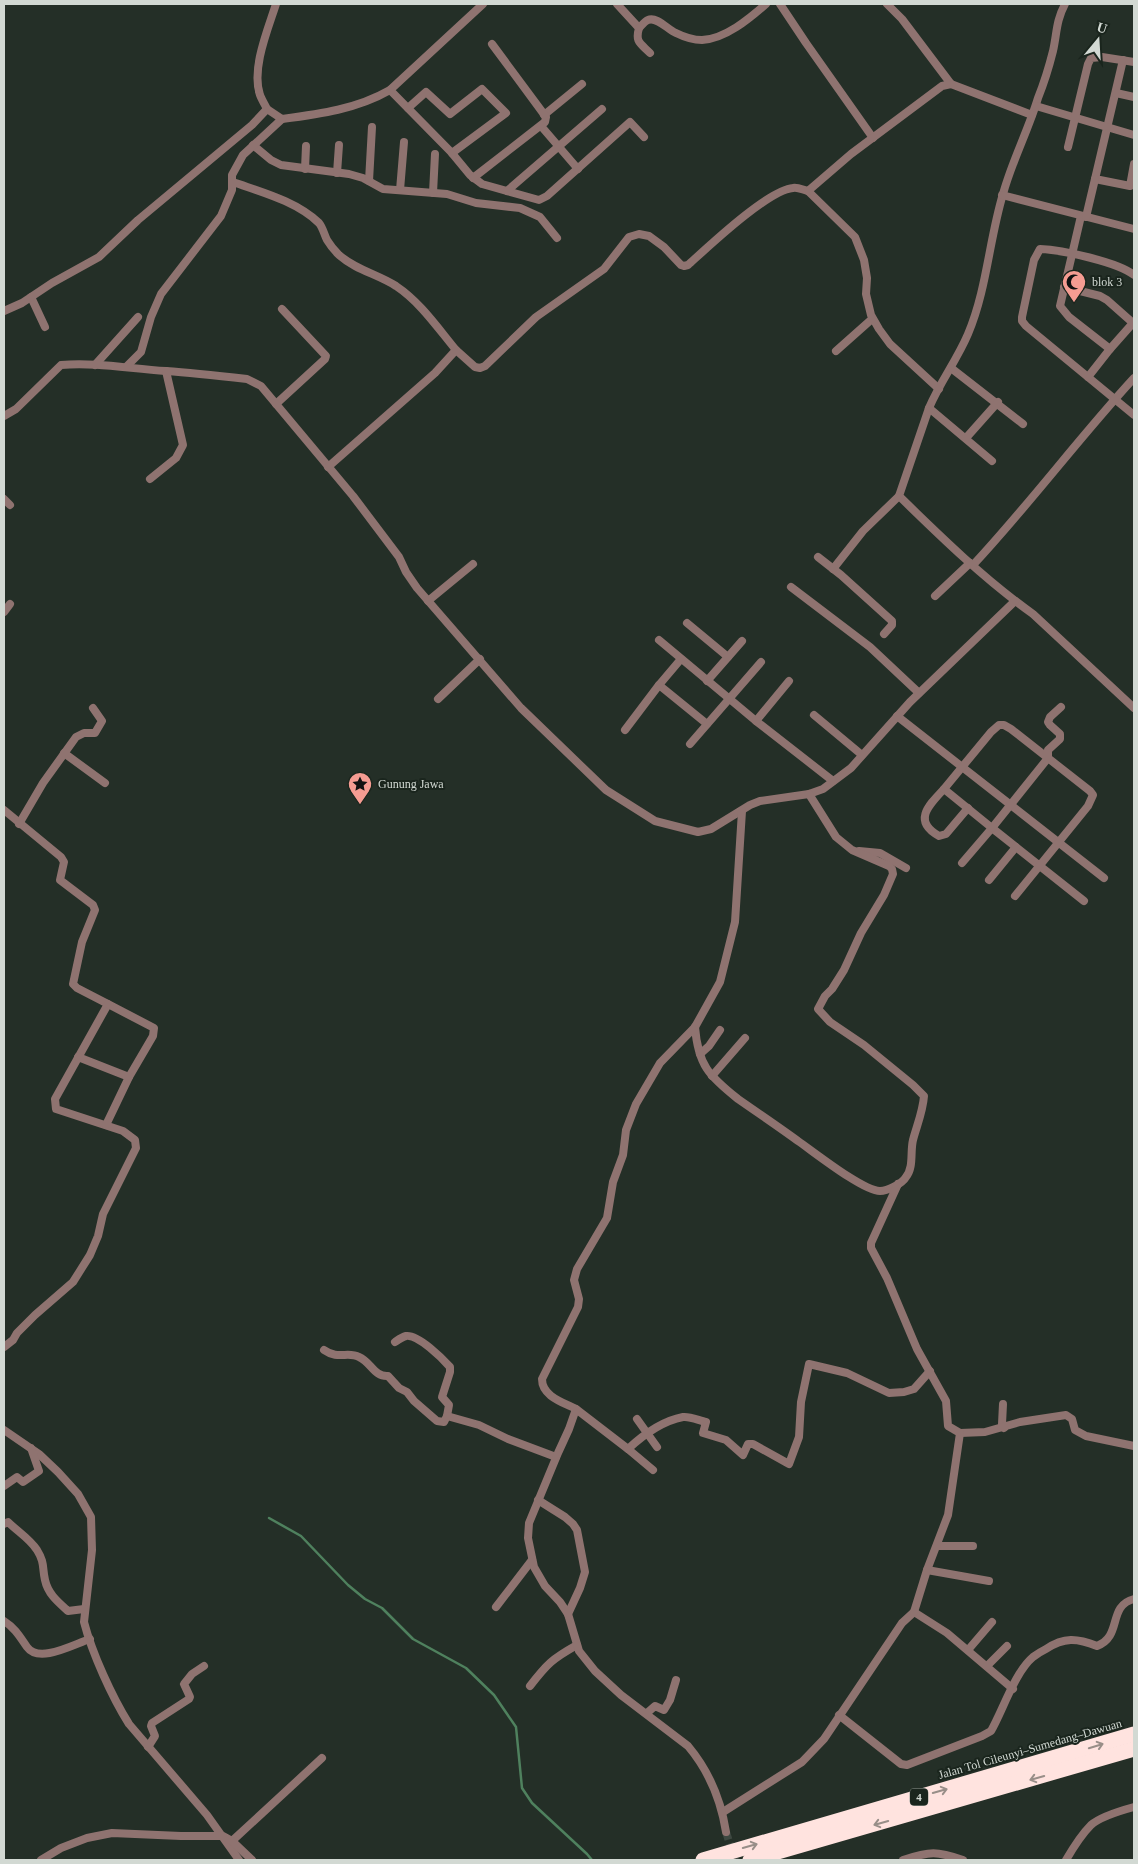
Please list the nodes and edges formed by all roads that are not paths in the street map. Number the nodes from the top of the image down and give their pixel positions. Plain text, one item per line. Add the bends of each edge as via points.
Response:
1 (276, 4) edge
2 (482, 4) edge
3 (617, 4) edge
4 (766, 4) edge
5 (780, 4) edge
6 (886, 4) edge
7 (1065, 4) edge
8 (640, 28) junction
9 (492, 44) dead end
10 (650, 53) dead end
11 (1124, 60) junction
12 (1134, 62) edge
13 (582, 84) dead end
14 (951, 84) junction
15 (390, 90) junction
16 (1116, 93) junction
17 (1134, 97) edge
18 (1036, 106) junction
19 (408, 108) junction
20 (267, 109) junction
21 (602, 109) dead end
22 (544, 115) junction
23 (1032, 115) junction
24 (282, 119) junction
25 (1075, 119) junction
26 (372, 126) dead end
27 (541, 126) junction
28 (1108, 126) junction
29 (1134, 135) edge
30 (644, 137) dead end
31 (873, 138) junction
32 (404, 142) dead end
33 (253, 145) junction
34 (338, 145) dead end
35 (306, 146) dead end
36 (558, 147) junction
37 (1068, 147) dead end
38 (452, 153) junction
39 (435, 154) dead end
40 (1134, 164) edge
41 (305, 169) junction
42 (578, 169) junction
43 (337, 173) junction
44 (473, 178) junction
45 (1095, 179) junction
46 (369, 181) junction
47 (233, 182) junction
48 (1132, 187) edge
49 (400, 190) junction
50 (507, 191) junction
51 (808, 192) junction
52 (433, 193) junction
53 (1002, 195) junction
54 (1084, 217) junction
55 (1134, 229) edge
56 (557, 238) dead end
57 (1072, 254) junction
58 (1134, 275) edge
59 (1064, 287) junction
60 (31, 297) junction
61 (282, 309) dead end
62 (4, 311) edge
63 (138, 317) dead end
64 (872, 319) junction
65 (1133, 321) edge
66 (45, 326) dead end
67 (1110, 349) junction
68 (456, 350) junction
69 (836, 351) dead end
70 (95, 365) junction
71 (127, 366) junction
72 (951, 368) junction
73 (166, 371) junction
74 (1088, 377) junction
75 (1134, 378) edge
76 (939, 389) junction
77 (1115, 399) junction
78 (998, 402) junction
79 (276, 404) junction
80 (929, 408) junction
81 (1134, 415) edge
82 (4, 416) edge
83 (1024, 424) dead end
84 (966, 438) junction
85 (992, 461) dead end
86 (328, 468) junction
87 (150, 480) dead end
88 (899, 496) junction
89 (818, 557) dead end
90 (472, 564) dead end
91 (972, 564) junction
92 (833, 569) junction
93 (791, 587) dead end
94 (935, 596) dead end
95 (428, 601) junction
96 (1015, 602) junction
97 (10, 604) dead end
98 (4, 612) edge
99 (687, 623) dead end
100 (884, 634) dead end
101 (659, 640) dead end
102 (742, 641) dead end
103 (728, 657) junction
104 (480, 659) junction
105 (681, 659) junction
106 (761, 662) dead end
107 (707, 681) junction
108 (789, 681) dead end
109 (659, 685) junction
110 (919, 693) junction
111 (438, 699) dead end
112 (729, 699) junction
113 (1061, 706) dead end
114 (93, 708) dead end
115 (1134, 708) edge
116 (814, 715) dead end
117 (897, 716) junction
118 (756, 721) junction
119 (707, 724) junction
120 (625, 730) dead end
121 (690, 744) dead end
122 (64, 753) junction
123 (862, 756) junction
124 (1048, 758) junction
125 (962, 767) junction
126 (833, 781) junction
127 (105, 783) dead end
128 (944, 789) junction
129 (809, 794) junction
130 (1010, 805) junction
131 (968, 808) junction
132 (4, 810) edge
133 (742, 811) junction
134 (19, 824) junction
135 (992, 828) junction
136 (1059, 842) junction
137 (1016, 847) junction
138 (852, 850) junction
139 (962, 863) dead end
140 (1040, 866) junction
141 (906, 868) dead end
142 (1104, 878) dead end
143 (989, 880) dead end
144 (1015, 896) dead end
145 (1084, 901) dead end
146 (108, 1004) junction
147 (695, 1027) junction
148 (720, 1030) dead end
149 (745, 1038) dead end
150 (700, 1054) junction
151 (78, 1057) junction
152 (712, 1076) junction
153 (129, 1077) junction
154 (106, 1125) junction
155 (898, 1184) junction
156 (395, 1342) dead end
157 (4, 1347) edge
158 (324, 1350) dead end
159 (930, 1371) junction
160 (1003, 1404) dead end
161 (576, 1409) junction
162 (447, 1416) junction
163 (637, 1419) dead end
164 (1004, 1428) junction
165 (4, 1430) edge
166 (648, 1433) junction
167 (960, 1433) junction
168 (1134, 1446) edge
169 (656, 1447) dead end
170 (30, 1448) junction
171 (628, 1449) junction
172 (556, 1457) junction
173 (653, 1470) dead end
174 (4, 1486) edge
175 (538, 1500) junction
176 (4, 1524) edge
177 (937, 1546) junction
178 (973, 1546) dead end
179 (532, 1560) junction
180 (927, 1570) junction
181 (989, 1581) dead end
182 (1134, 1598) edge
183 (496, 1607) dead end
184 (84, 1609) junction
185 (914, 1612) junction
186 (568, 1614) junction
187 (4, 1621) edge
188 (992, 1622) dead end
189 (90, 1639) junction
190 (576, 1645) junction
191 (1007, 1646) dead end
192 (968, 1650) junction
193 (204, 1666) dead end
194 (987, 1666) junction
195 (676, 1680) dead end
196 (530, 1686) dead end
197 (1013, 1688) junction
198 (647, 1713) junction
199 (839, 1715) junction
200 (1134, 1734) edge
201 (148, 1747) junction
202 (1134, 1749) edge
203 (322, 1758) dead end
204 (1134, 1807) edge
205 (723, 1812) junction
206 (726, 1832) tunnel mouth
207 (223, 1836) junction
208 (232, 1841) junction
209 (41, 1860) edge
210 (239, 1860) edge
211 (252, 1860) edge
212 (704, 1860) edge
213 (750, 1860) edge
214 (903, 1860) edge
215 (963, 1860) edge
216 (1066, 1860) edge

1 - 20 street via 263,42 258,80 260,95
2 - 15 street
3 - 8 street
4 - 8 street via 717,37 702,40 690,39 653,19
5 - 31 street
6 - 14 street
7 - 18 street via 1056,22 1053,49
8 - 10 street via 638,41
9 - 22 street
11 - 12 street
11 - 16 street
11 - 25 street via 1091,58
13 - 22 street
14 - 23 street
14 - 31 street via 936,89
15 - 19 street
15 - 24 street via 349,107
16 - 17 street
16 - 28 street
18 - 23 street
18 - 25 street
19 - 38 street
19 - 38 street via 426,92 450,114 482,89 506,114
20 - 24 street
20 - 60 street via 99,257
21 - 36 street
22 - 27 street via 545,122
23 - 53 street
24 - 33 street
25 - 28 street
25 - 37 street
26 - 46 street
27 - 36 street
27 - 44 street
28 - 29 street
28 - 45 street
30 - 42 street via 630,122
31 - 51 street
32 - 49 street
33 - 41 street via 281,165
33 - 47 street via 236,166
34 - 43 street
35 - 41 street
36 - 42 street
36 - 50 street
38 - 44 street
39 - 52 street
40 - 48 street
41 - 43 street
42 - 50 street via 540,200
43 - 46 street
44 - 50 street
45 - 48 street
45 - 54 street
46 - 49 street via 383,188
47 - 68 street via 268,194 314,219 338,254 398,287 432,320
47 - 71 street via 221,216 161,294 141,352
49 - 52 street
51 - 64 street via 855,237 864,260 866,294
51 - 68 street via 794,188 778,194 734,224 688,265 684,266 649,236 639,234 629,238 604,268 536,317 485,366 475,366
52 - 56 street via 520,208 540,217
53 - 54 street
53 - 72 street via 976,311
54 - 55 street
54 - 57 street
57 - 58 street via 1115,265
57 - 59 street
57 - 74 street via 1046,249 1038,251 1022,321
59 - 65 street via 1100,296
59 - 67 street via 1062,309
60 - 62 street
60 - 66 street
61 - 79 street via 326,356
63 - 70 street
64 - 69 street
64 - 76 street via 890,344
65 - 67 street
67 - 74 street
68 - 86 street
70 - 71 street
70 - 82 street via 61,365 16,409
71 - 73 street
72 - 76 street
72 - 78 street
73 - 79 street via 247,379 261,386
73 - 87 street via 183,445 176,458
74 - 77 street
75 - 77 street
76 - 80 street
77 - 81 street
77 - 91 street via 1015,520
78 - 83 street
78 - 84 street
79 - 86 street
80 - 84 street
80 - 88 street
84 - 85 street
86 - 95 street via 399,556 406,572
88 - 91 street
88 - 92 street via 863,531
89 - 92 street
90 - 95 street
91 - 94 street
91 - 96 street
92 - 100 street via 892,621
93 - 110 street via 870,647
95 - 104 street
96 - 110 street
96 - 115 street via 1033,614
97 - 98 street
99 - 103 street
101 - 105 street
102 - 103 street
103 - 107 street
104 - 111 street
104 - 133 street via 521,708 568,755 606,790 655,821 698,832 711,829
105 - 107 street
105 - 109 street
106 - 112 street
107 - 112 street
108 - 118 street
109 - 119 street
109 - 120 street
110 - 117 street
112 - 118 street
112 - 119 street
113 - 124 street via 1048,722 1062,735 1048,750
114 - 122 street via 101,716 101,726 95,733 84,733 76,738
116 - 123 street
117 - 123 street
117 - 125 street
118 - 126 street
119 - 121 street
122 - 127 street
122 - 134 street
123 - 126 street
124 - 125 street via 1004,724 991,732
124 - 130 street
124 - 136 street via 1093,795
125 - 128 street
125 - 130 street
126 - 129 street via 824,789
128 - 131 street
128 - 131 street via 926,808 924,817 932,832 940,836 946,834
129 - 133 street via 760,801
129 - 138 street via 836,838
130 - 135 street
130 - 136 street
131 - 135 street
132 - 134 street
133 - 147 street via 735,922 720,982
134 - 146 street via 61,857 64,862 60,880 93,905 95,910 82,942 73,984
135 - 137 street
135 - 139 street
136 - 140 street
136 - 142 street
137 - 140 street
137 - 143 street
138 - 141 street via 880,853
138 - 155 street via 889,866 893,874 844,970 818,1008 830,1022 864,1045 924,1096 911,1151 910,1170 906,1179
140 - 144 street
140 - 145 street
146 - 151 street
146 - 153 street via 154,1028 153,1036
147 - 150 street
147 - 161 street via 660,1063 636,1104 626,1130 623,1155 613,1182 606,1218 577,1269 574,1280 578,1307 542,1379 547,1394
148 - 150 street
149 - 152 street
150 - 152 street
151 - 153 street
151 - 154 street via 55,1099 56,1109
152 - 155 street via 738,1099 860,1183 878,1191
153 - 154 street
154 - 157 street via 135,1140 136,1148 103,1214 90,1255 73,1282
155 - 159 street via 871,1248
156 - 162 street via 406,1336 415,1338 450,1367 442,1397 450,1408
158 - 162 street via 336,1356 356,1355 382,1377 388,1376 437,1421 444,1422
159 - 166 street via 914,1389 889,1393 847,1373 809,1364 801,1402 799,1437 789,1464 753,1444 748,1444 743,1455 726,1440 703,1433 706,1422 684,1417
159 - 167 street via 946,1401 948,1426
160 - 164 street
161 - 171 street
161 - 172 street
162 - 172 street via 479,1425
163 - 166 street
164 - 167 street
164 - 168 street via 1020,1422 1066,1415 1072,1419 1075,1430 1086,1436
165 - 170 street
166 - 169 street
166 - 171 street
167 - 177 street via 948,1515
170 - 174 street via 39,1471 23,1482 17,1477
170 - 184 street via 78,1494 91,1517 92,1550
171 - 173 street
172 - 175 street
175 - 179 street via 529,1523
175 - 186 street via 577,1530 585,1572
176 - 184 street via 8,1522 31,1542 44,1566 45,1580 54,1599 68,1611
177 - 178 street
177 - 180 street
179 - 183 street
179 - 186 street via 545,1586
180 - 181 street
180 - 185 street
182 - 197 street via 1124,1603 1112,1633 1102,1644 1097,1646 1069,1639 1054,1644 1032,1658
184 - 189 street via 84,1622
185 - 192 street
185 - 199 street via 902,1623
186 - 190 street
187 - 189 street via 14,1628 29,1650 38,1654
188 - 192 street
189 - 201 street via 119,1708
190 - 196 street via 554,1657
190 - 198 street via 595,1671
191 - 194 street
192 - 194 street
193 - 201 street via 184,1684 189,1699 152,1723 155,1736
194 - 197 street
195 - 198 street via 664,1710 655,1706
197 - 199 street via 991,1731 907,1764 896,1762
198 - 205 street via 694,1753 711,1778
199 - 205 street via 824,1739 802,1762
212 -> 200 highway, Jalan Tol Cileunyi–Sumedang–Dawuan / 4
201 - 207 street
202 -> 213 highway, 4
203 - 208 street
204 - 216 street via 1092,1824
205 - 206 street
207 - 208 street
207 - 209 street via 112,1833 87,1838
207 - 210 street
208 - 211 street
214 - 215 street via 924,1853 943,1853

